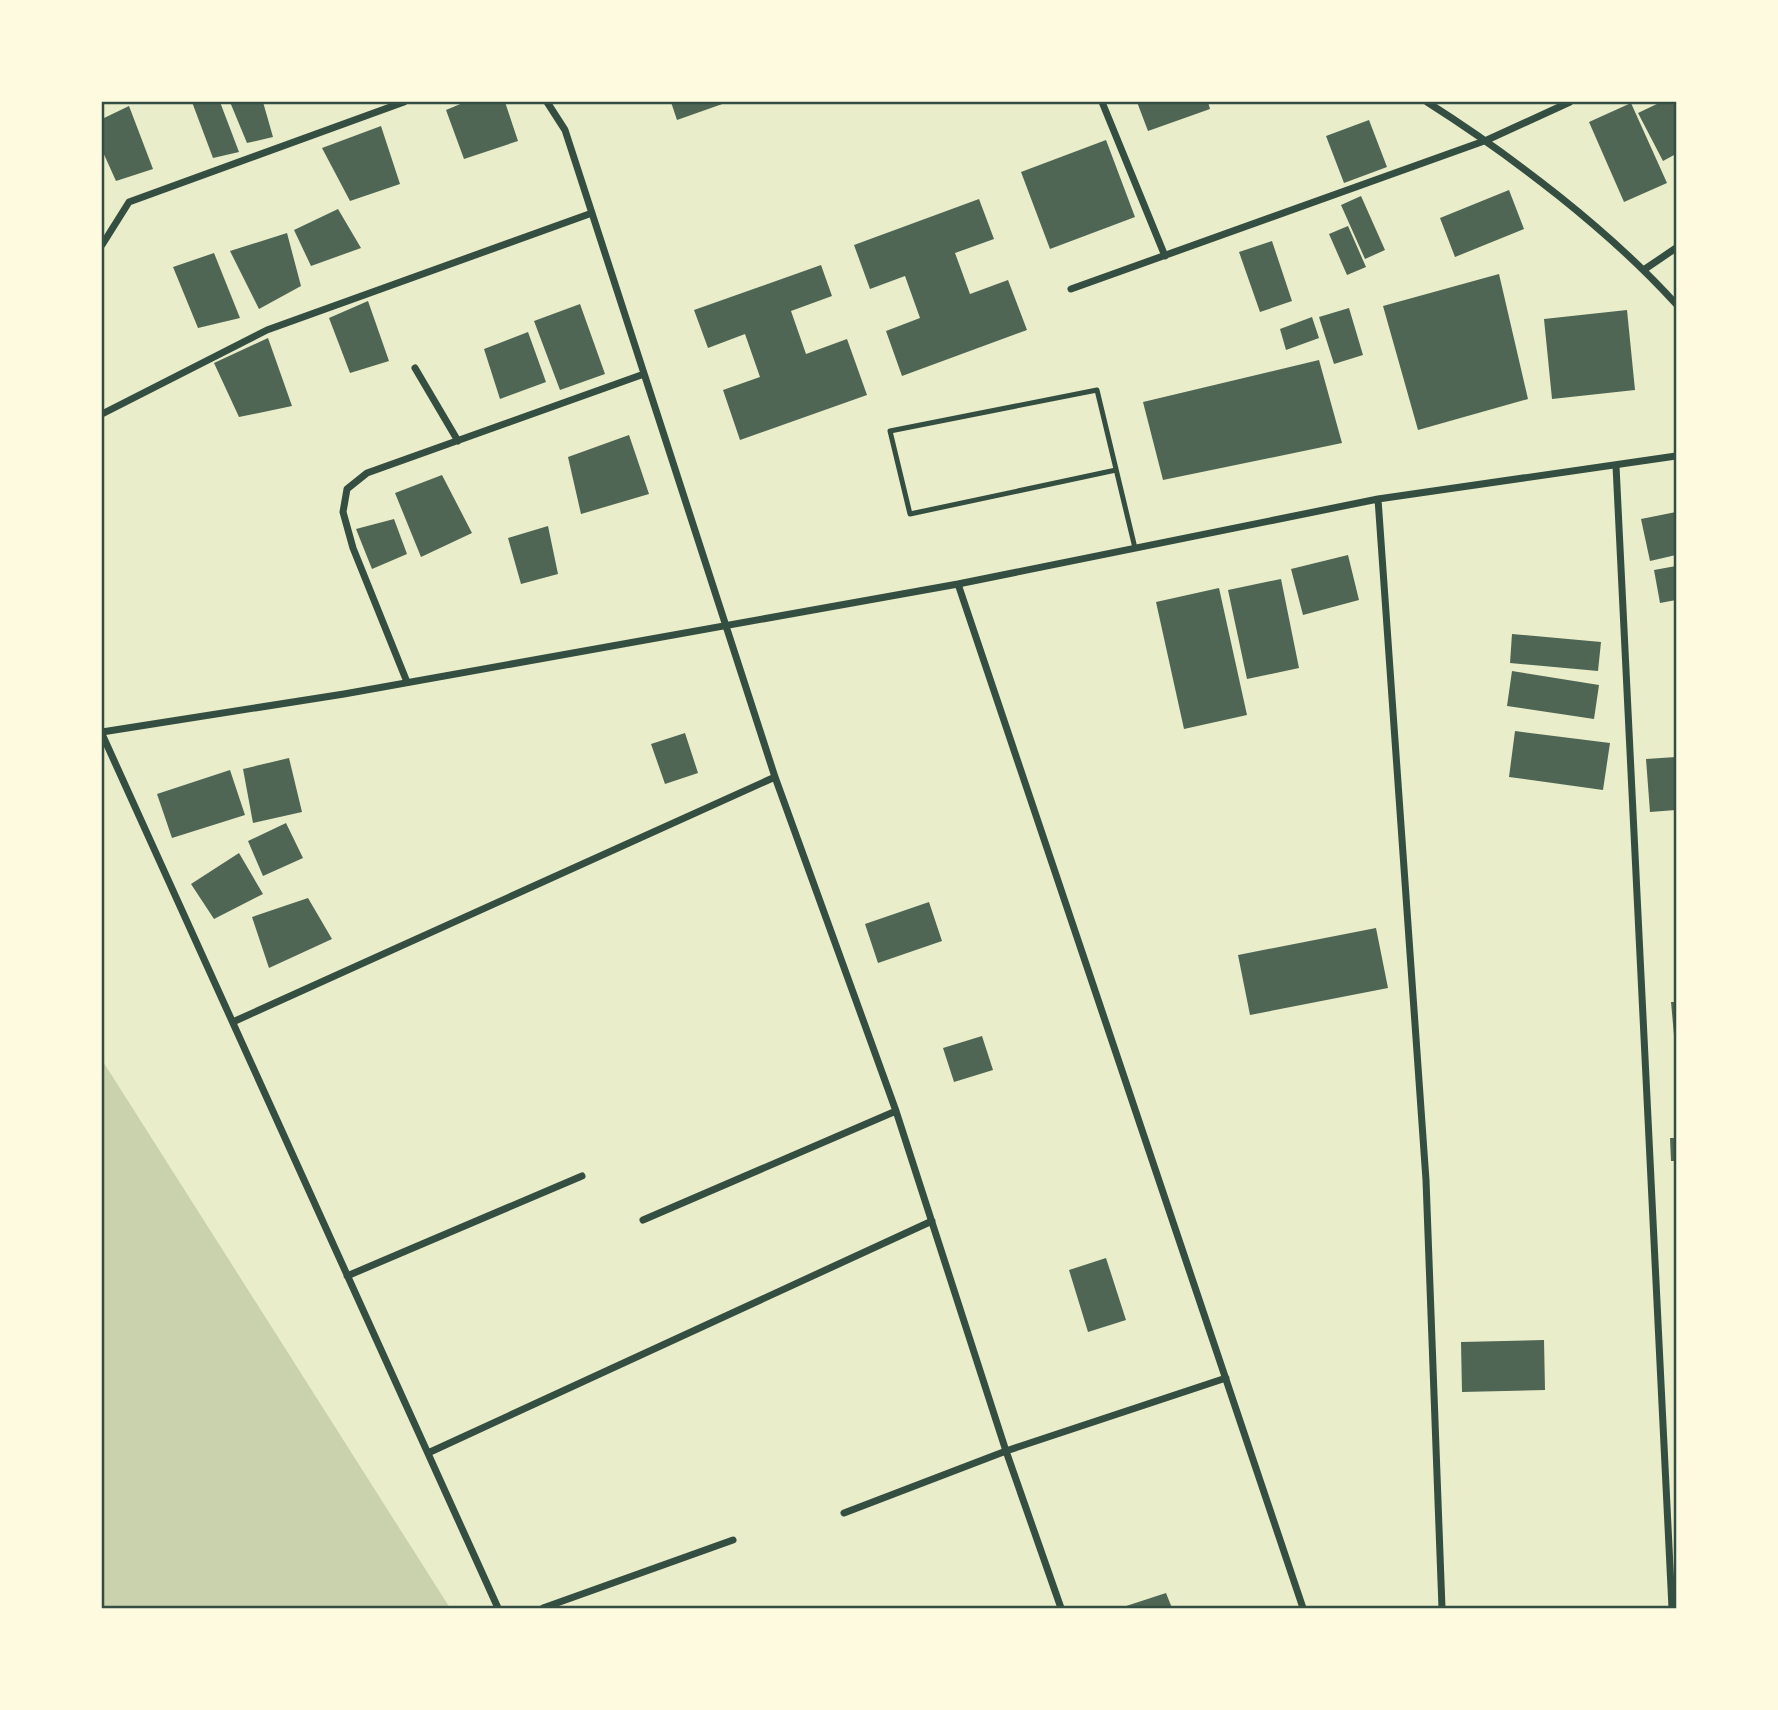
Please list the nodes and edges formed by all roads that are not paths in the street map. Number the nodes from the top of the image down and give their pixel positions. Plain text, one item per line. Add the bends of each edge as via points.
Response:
1 (404, 102) edge
2 (547, 102) edge
3 (1102, 102) edge
4 (1427, 102) edge
5 (1565, 102) edge
6 (1488, 140) junction
7 (592, 213) junction
8 (102, 245) edge
9 (1676, 248) edge
10 (1165, 256) junction
11 (1645, 269) junction
12 (1071, 289) dead end
13 (1676, 304) edge
14 (415, 368) dead end
15 (644, 374) junction
16 (102, 414) edge
17 (458, 441) junction
18 (1676, 456) edge
19 (1616, 466) junction
20 (1116, 470) junction
21 (1378, 499) junction
22 (1135, 548) junction
23 (958, 584) junction
24 (725, 625) junction
25 (407, 682) junction
26 (102, 733) edge
27 (775, 778) junction
28 (234, 1021) junction
29 (896, 1111) junction
30 (582, 1176) dead end
31 (643, 1220) dead end
32 (932, 1221) junction
33 (348, 1276) junction
34 (1226, 1378) junction
35 (1006, 1451) junction
36 (428, 1453) junction
37 (844, 1513) dead end
38 (733, 1540) dead end
39 (498, 1608) edge
40 (542, 1608) edge
41 (1061, 1608) edge
42 (1303, 1608) edge
43 (1442, 1608) edge
44 (1672, 1608) edge

1 - 8 street via 129,202
2 - 7 street via 565,130
3 - 10 street
4 - 6 street
5 - 6 street
6 - 10 street
6 - 11 street
7 - 15 street
7 - 16 street via 267,330
9 - 11 street
10 - 12 street
11 - 13 street
14 - 17 street
15 - 17 street
15 - 24 street
17 - 25 street via 366,473 347,489 343,512 353,548
18 - 19 street
19 - 21 street
19 - 44 street
20 - 20 lane via 1097,390 890,431 911,514
20 - 22 lane
21 - 22 street
21 - 43 street via 1426,1180
22 - 23 street
23 - 24 street
23 - 34 street
24 - 25 street
24 - 27 street
25 - 26 street
26 - 28 street
27 - 28 street
27 - 29 street
28 - 33 street
29 - 31 street
29 - 32 street
30 - 33 street
32 - 35 street
32 - 36 street
33 - 36 street
34 - 35 street
34 - 42 street
35 - 37 street
35 - 41 street
36 - 39 street
38 - 40 street

